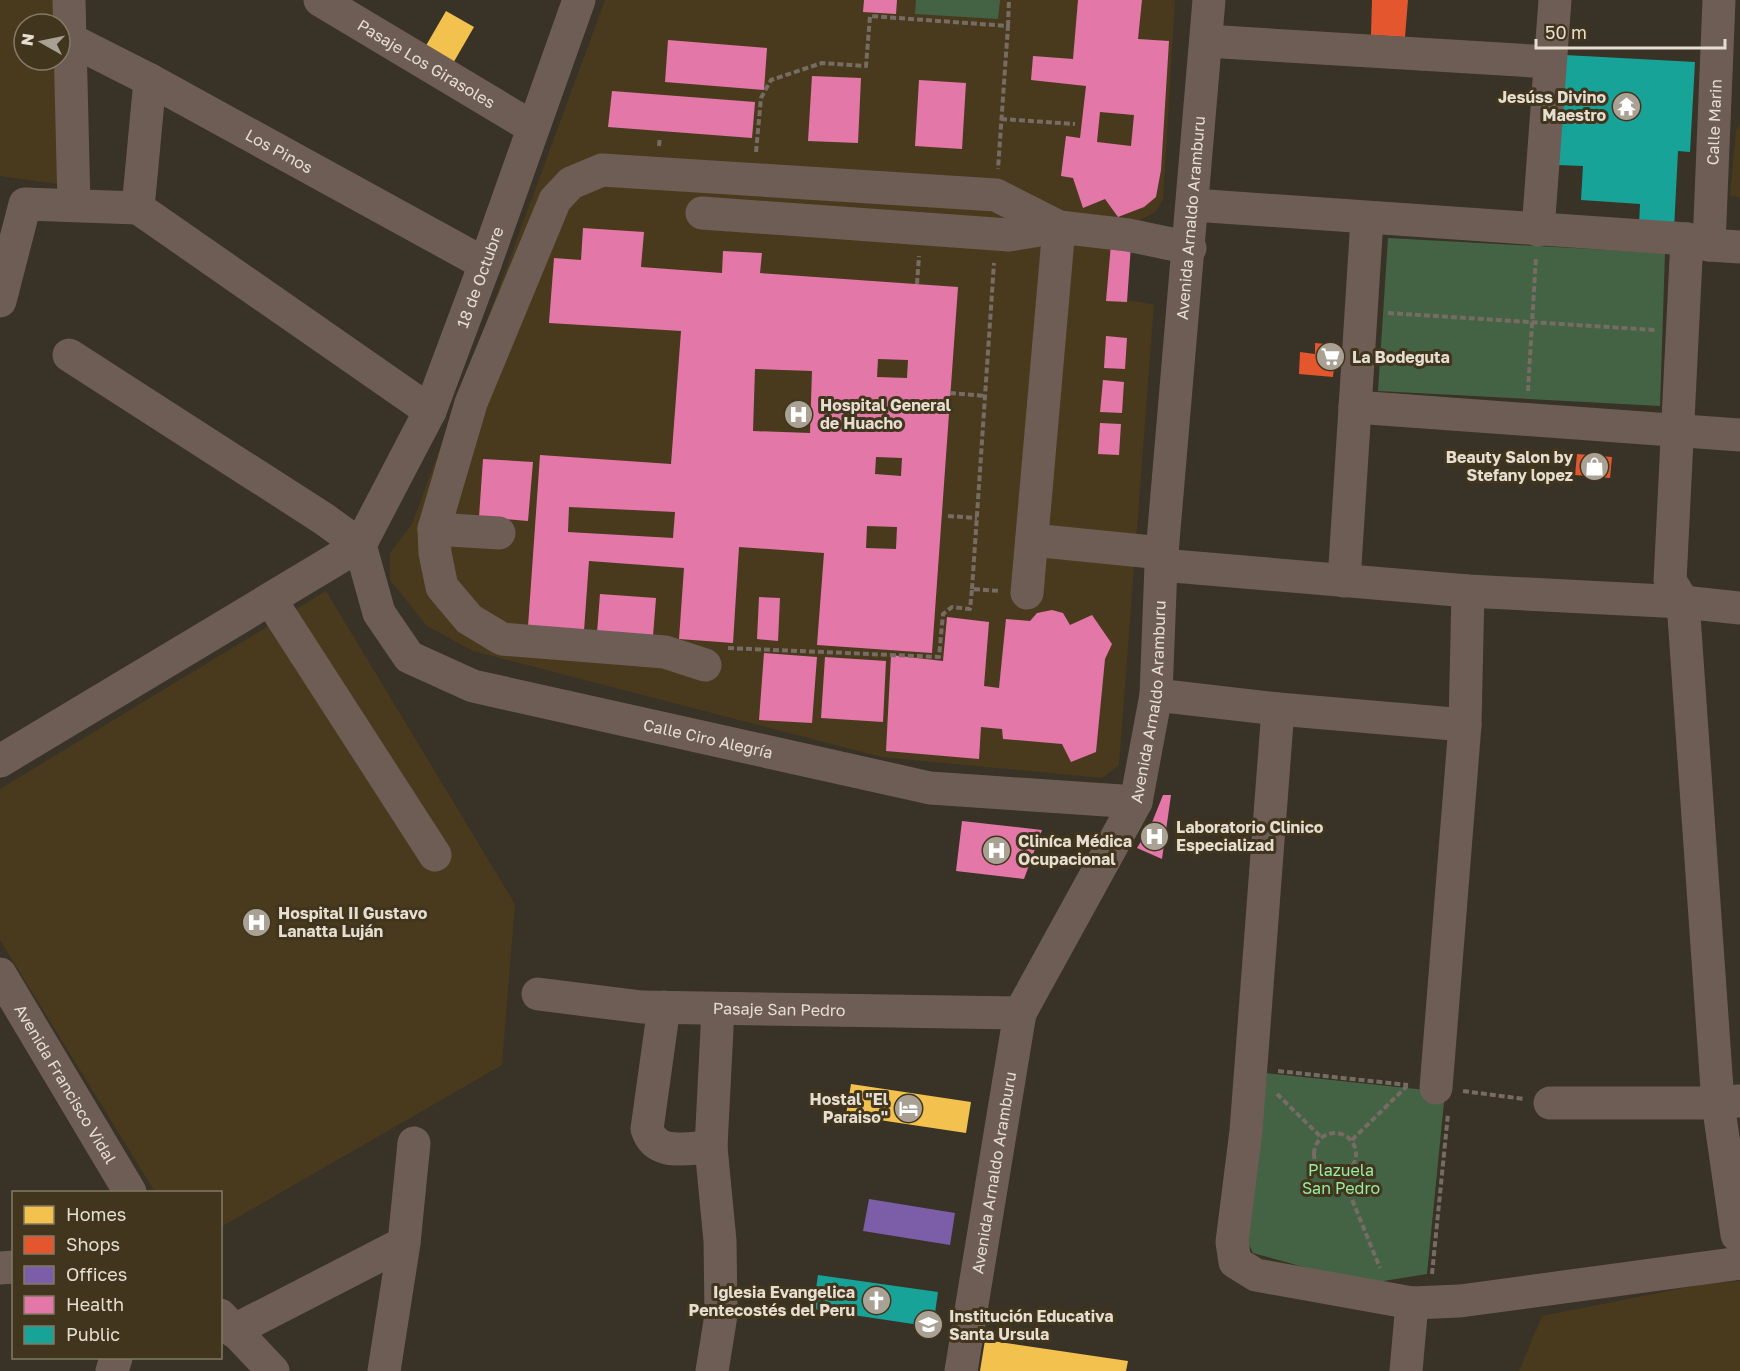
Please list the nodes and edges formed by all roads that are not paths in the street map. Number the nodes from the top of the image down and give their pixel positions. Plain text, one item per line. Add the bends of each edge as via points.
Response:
1 (320, 0) edge
2 (579, 0) edge
3 (1209, 0) edge
4 (1555, 0) edge
5 (1719, 0) edge
6 (72, 41) edge
7 (1206, 41) junction
8 (1550, 62) junction
9 (72, 72) edge
10 (150, 80) junction
11 (532, 127) junction
12 (74, 204) junction
13 (1193, 205) junction
14 (138, 208) junction
15 (702, 213) dead end
16 (1367, 219) junction
17 (1059, 227) junction
18 (1538, 230) junction
19 (1712, 244) edge
20 (1190, 248) junction
21 (486, 264) junction
22 (0, 301) edge
23 (69, 356) dead end
24 (1355, 407) junction
25 (430, 411) junction
26 (1679, 430) junction
27 (1740, 435) edge
28 (434, 529) junction
29 (499, 533) dead end
30 (1032, 540) junction
31 (360, 545) junction
32 (1162, 559) junction
33 (1344, 581) junction
34 (1468, 591) junction
35 (1027, 593) road end
36 (270, 599) junction
37 (1683, 602) junction
38 (1740, 608) edge
39 (705, 665) road end
40 (1156, 695) junction
41 (1278, 710) junction
42 (1465, 725) junction
43 (0, 761) edge
44 (1136, 802) junction
45 (435, 855) dead end
46 (0, 974) edge
47 (538, 994) dead end
48 (664, 1007) junction
49 (718, 1009) junction
50 (1020, 1013) junction
51 (1432, 1087) road end
52 (1729, 1102) edge
53 (1550, 1103) road end
54 (414, 1143) dead end
55 (711, 1147) junction
56 (129, 1191) edge
57 (404, 1243) junction
58 (1739, 1249) edge
59 (1408, 1301) junction
60 (227, 1323) edge
61 (273, 1371) edge
62 (384, 1371) edge
63 (712, 1371) edge
64 (961, 1371) edge
65 (1406, 1371) edge

1 - 11 street, Pasaje Los Girasoles
2 - 11 street, 18 de Octubre
3 - 7 street, Avenida Arnaldo Aramburu
4 - 8 street
5 - 19 street, Calle Marin
6 - 10 street, Los Pinos
7 - 8 street
7 - 13 street, Avenida Arnaldo Aramburu
8 - 18 street
9 - 12 street
10 - 14 street
10 - 21 street, Los Pinos
11 - 21 street, 18 de Octubre
12 - 14 street
12 - 22 street via 26,204
13 - 16 street
13 - 20 street, Avenida Arnaldo Aramburu
14 - 25 street
15 - 17 street via 1009,235
16 - 18 street
16 - 24 street
17 - 20 street via 1128,235
17 - 28 street via 996,195 602,170 571,183 555,200 471,403
17 - 30 street
18 - 19 street
19 - 26 street, Calle Marin via 1683,332
20 - 32 street, Avenida Arnaldo Aramburu
21 - 25 street, 18 de Octubre
23 - 31 street
24 - 26 street
24 - 33 street
25 - 31 street, 18 de Octubre
26 - 27 street
26 - 37 street, Calle Marin via 1670,581
28 - 29 street
28 - 39 street via 442,587 469,619 502,639 665,652
30 - 32 street
30 - 35 street
31 - 36 street
31 - 44 street, Calle Ciro Alegría via 380,613 409,657 473,686 930,788
32 - 33 street
32 - 40 street, Avenida Arnaldo Aramburu
33 - 34 street
34 - 37 street
34 - 42 street
36 - 43 street
36 - 45 street
37 - 38 street
37 - 52 street
40 - 41 street
40 - 44 street, Avenida Arnaldo Aramburu
41 - 42 street
41 - 59 street via 1232,1242 1235,1262 1257,1275
42 - 51 street
44 - 50 street, Avenida Arnaldo Aramburu
46 - 56 street, Avenida Francisco Vidal
47 - 48 street, Pasaje San Pedro
48 - 49 street, Pasaje San Pedro
48 - 55 street via 647,1129 651,1141 663,1149
49 - 50 street, Pasaje San Pedro
49 - 55 street
50 - 64 street, Avenida Arnaldo Aramburu
52 - 53 street
52 - 58 street
54 - 57 street
55 - 63 street via 720,1241 721,1315
57 - 60 street
57 - 62 street
58 - 59 street via 1460,1301
59 - 65 street
60 - 61 street

